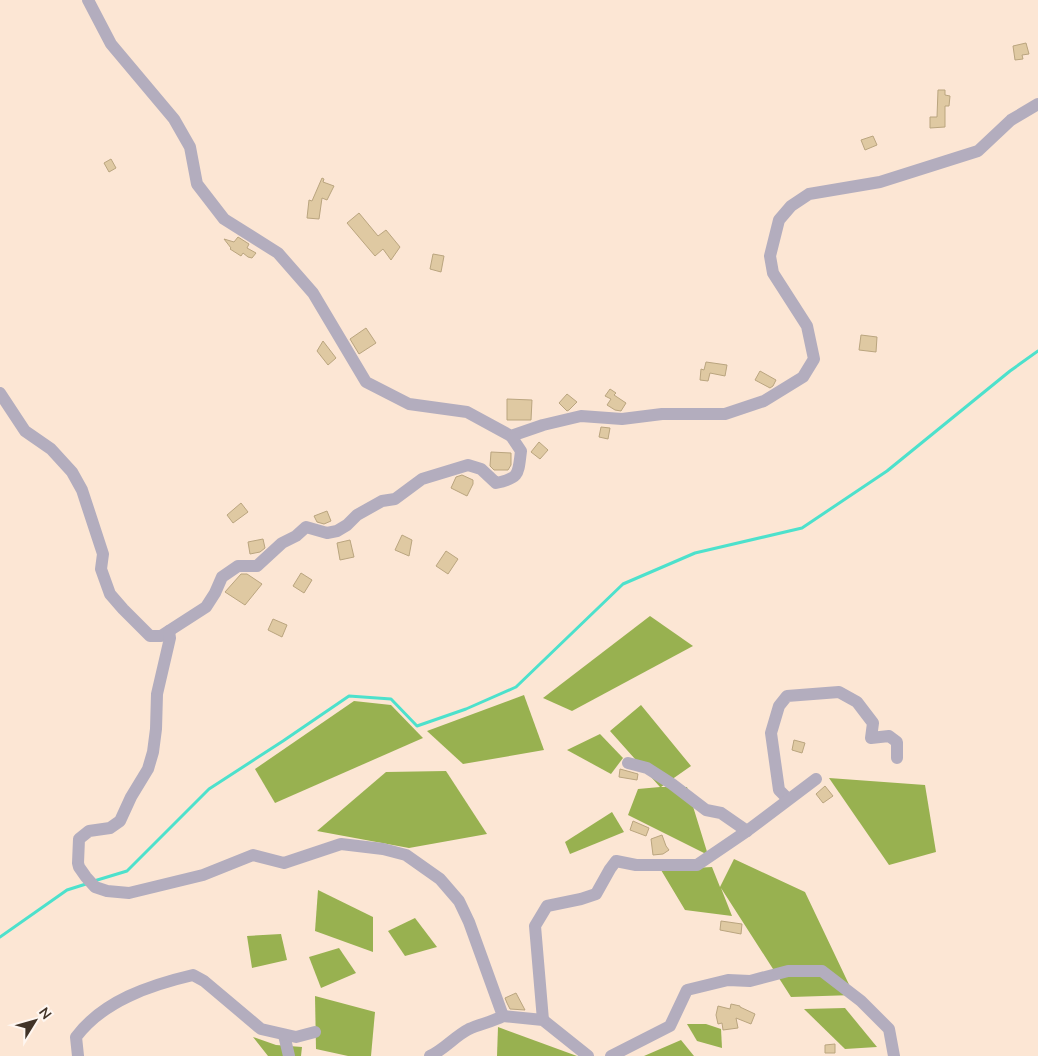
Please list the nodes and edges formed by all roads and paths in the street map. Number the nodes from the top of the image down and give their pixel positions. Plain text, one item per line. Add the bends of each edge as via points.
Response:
1 (88, 0) edge
2 (1038, 104) edge
3 (0, 393) edge
4 (511, 436) junction
5 (169, 631) junction
6 (898, 758) dead end
7 (628, 763) dead end
8 (816, 779) dead end
9 (788, 799) junction
10 (746, 831) junction
11 (503, 1016) junction
12 (543, 1020) junction
13 (315, 1032) dead end
14 (284, 1034) junction
15 (78, 1056) edge
16 (289, 1056) edge
17 (430, 1056) edge
18 (588, 1056) edge
19 (611, 1056) edge
20 (894, 1056) edge

1 - 4 street via 111,44 174,119 190,147 197,184 224,220 278,253 313,293 366,382 409,404 466,412
2 - 4 street via 1011,120 978,151 880,182 809,194 791,206 779,220 770,256 773,273 807,326 814,359 803,377 764,401 725,414 662,414 622,419 580,416
3 - 5 street via 25,431 51,449 76,478 103,554 101,569 110,594 150,636 161,636
4 - 5 street via 521,451 518,472 510,480 496,483 481,469 468,465 422,479 394,499 382,501 357,515 337,531 327,533 306,527 257,566 238,566 222,577 206,607
5 - 11 street via 148,769 120,821 110,828 89,831 79,839 78,862 86,877 95,887 129,893 202,875 253,855 284,863 341,844 406,855 440,879 459,901
6 - 9 street via 897,742 889,736 871,738 873,723 857,702 839,692 787,696 779,706 771,733 779,790
7 - 10 street via 647,768 706,810 721,813
8 - 9 street
9 - 10 street
10 - 12 street via 697,865 636,865 616,861 596,894 547,906 535,926
11 - 12 street
11 - 17 street via 470,1029
12 - 18 street
13 - 14 street via 296,1037
14 - 15 street via 261,1029 193,975 156,985 104,1010 76,1037
14 - 16 street
19 - 20 street via 670,1026 687,990 728,980 750,982 788,971 822,971 861,1001 889,1029

